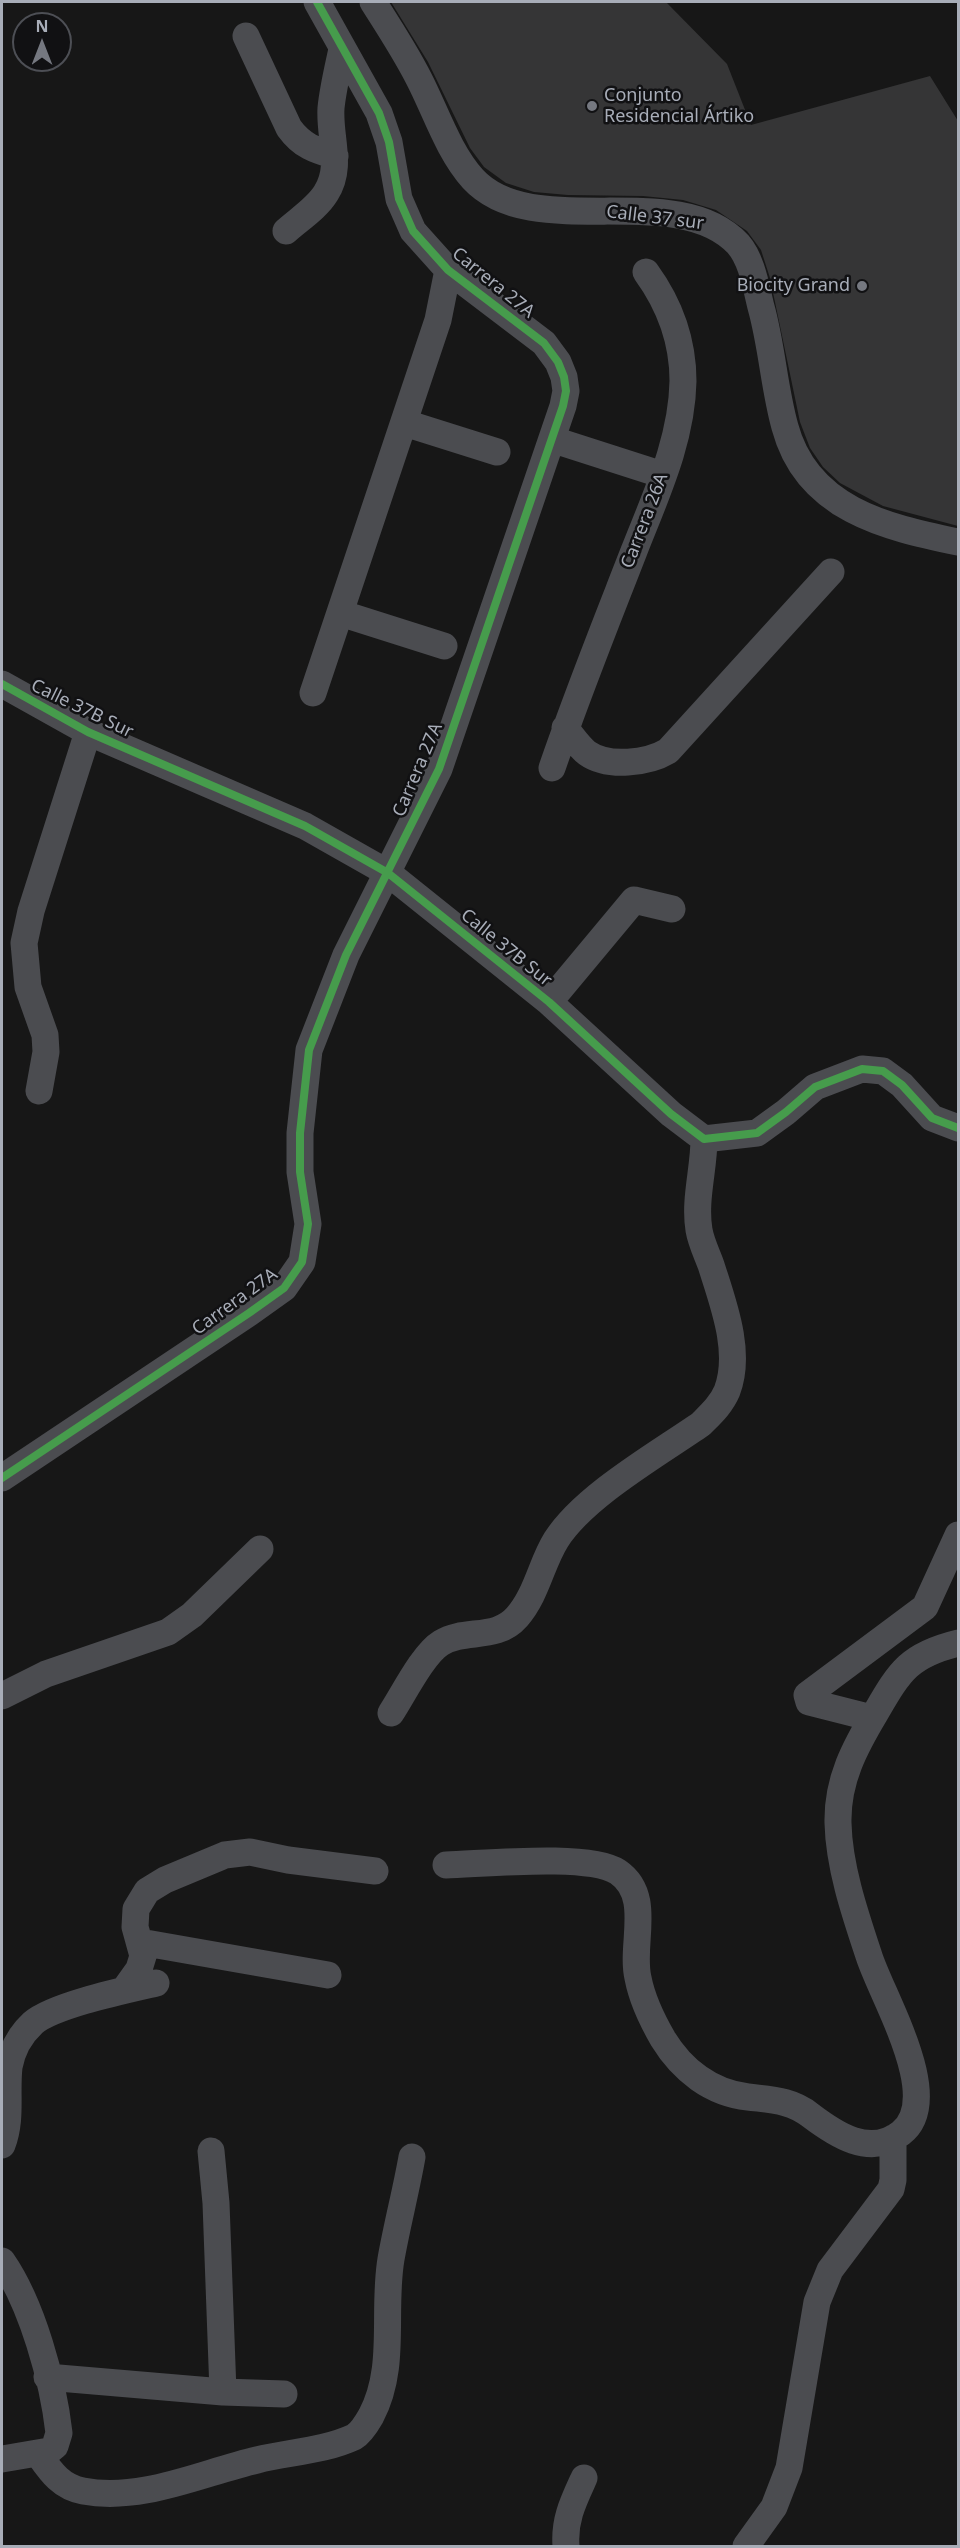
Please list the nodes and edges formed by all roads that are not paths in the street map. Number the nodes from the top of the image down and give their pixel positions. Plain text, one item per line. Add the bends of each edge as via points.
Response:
1 (317, 2) edge
2 (373, 2) edge
3 (246, 36) dead end
4 (342, 49) junction
5 (335, 156) junction
6 (286, 231) dead end
7 (448, 270) junction
8 (646, 272) dead end
9 (405, 423) junction
10 (554, 440) junction
11 (497, 452) dead end
12 (663, 475) junction
13 (958, 542) edge
14 (831, 572) dead end
15 (340, 613) junction
16 (444, 646) dead end
17 (2, 684) edge
18 (313, 693) dead end
19 (566, 728) junction
20 (88, 732) junction
21 (552, 768) dead end
22 (388, 873) junction
23 (672, 909) dead end
24 (549, 1002) junction
25 (39, 1091) dead end
26 (958, 1128) edge
27 (704, 1138) junction
28 (2, 1478) edge
29 (958, 1534) edge
30 (260, 1549) dead end
31 (958, 1640) edge
32 (2, 1696) edge
33 (391, 1713) dead end
34 (872, 1718) junction
35 (447, 1865) dead end
36 (375, 1871) dead end
37 (140, 1942) junction
38 (327, 1975) dead end
39 (156, 1983) dead end
40 (124, 1990) junction
41 (893, 2139) junction
42 (2, 2145) edge
43 (210, 2151) dead end
44 (412, 2157) dead end
45 (2, 2261) edge
46 (47, 2377) junction
47 (223, 2392) junction
48 (284, 2394) dead end
49 (39, 2454) junction
50 (2, 2459) edge
51 (584, 2478) dead end
52 (566, 2547) edge
53 (746, 2547) edge

1 - 4 street, Carrera 27A
2 - 13 street, Calle 37 sur via 418,77 455,153 473,179 495,197 561,210 700,220 740,246 751,267 764,317 785,429 796,457 814,483 869,519
3 - 5 street via 288,128 310,149
4 - 5 street via 331,107
4 - 7 street, Carrera 27A via 379,113 389,142 399,199 413,231
5 - 6 street via 334,176 325,195
7 - 9 street via 438,320
7 - 10 street, Carrera 27A via 544,343 558,362 566,391
8 - 12 street, Carrera 26A via 674,320 683,380 681,409
9 - 11 street
9 - 15 street
10 - 12 street
10 - 22 street, Carrera 27A via 439,769
12 - 19 street, Carrera 26A
14 - 19 street via 668,751 643,761 598,758 588,753
15 - 16 street
15 - 18 street
17 - 20 street, Calle 37B Sur
19 - 21 street, Carrera 26A
20 - 22 street, Calle 37B Sur via 305,826
20 - 25 street via 24,943 28,987 45,1035
22 - 24 street, Calle 37B Sur
22 - 28 street, Carrera 27A via 346,955 309,1050 300,1133 307,1243 297,1273 284,1288 249,1313
23 - 24 street via 634,900
24 - 27 street, Calle 37B Sur via 670,1114
26 - 27 street via 932,1118 902,1085 883,1071 862,1069 815,1087 756,1133
27 - 33 street via 697,1205 699,1232 730,1333 727,1390 701,1424 569,1522 555,1541 517,1618 501,1629 442,1642
29 - 34 street via 925,1608 807,1695 809,1702
30 - 32 street via 192,1615 168,1632 46,1674
31 - 34 street via 915,1659 898,1674
34 - 41 street via 848,1760 838,1822 848,1882 869,1958 912,2061 915,2114 908,2127
35 - 41 street via 597,1864 618,1873 635,1892 637,1976 644,1998 665,2041 689,2072 731,2094 787,2102 847,2139 873,2143
36 - 37 street via 250,1851 225,1855 147,1891 136,1909 135,1927
37 - 38 street
37 - 40 street via 143,1956 139,1969
39 - 40 street
40 - 42 street via 56,2011 21,2035 9,2068 7,2133
41 - 53 street via 891,2189 830,2270 817,2302 789,2468 774,2507
43 - 47 street via 216,2203
44 - 49 street via 391,2260 383,2390 357,2435 329,2447 255,2460 171,2484 102,2493 64,2484
45 - 46 street via 21,2292
46 - 47 street
46 - 49 street via 59,2433 56,2446
47 - 48 street
49 - 50 street
51 - 52 street via 569,2510

